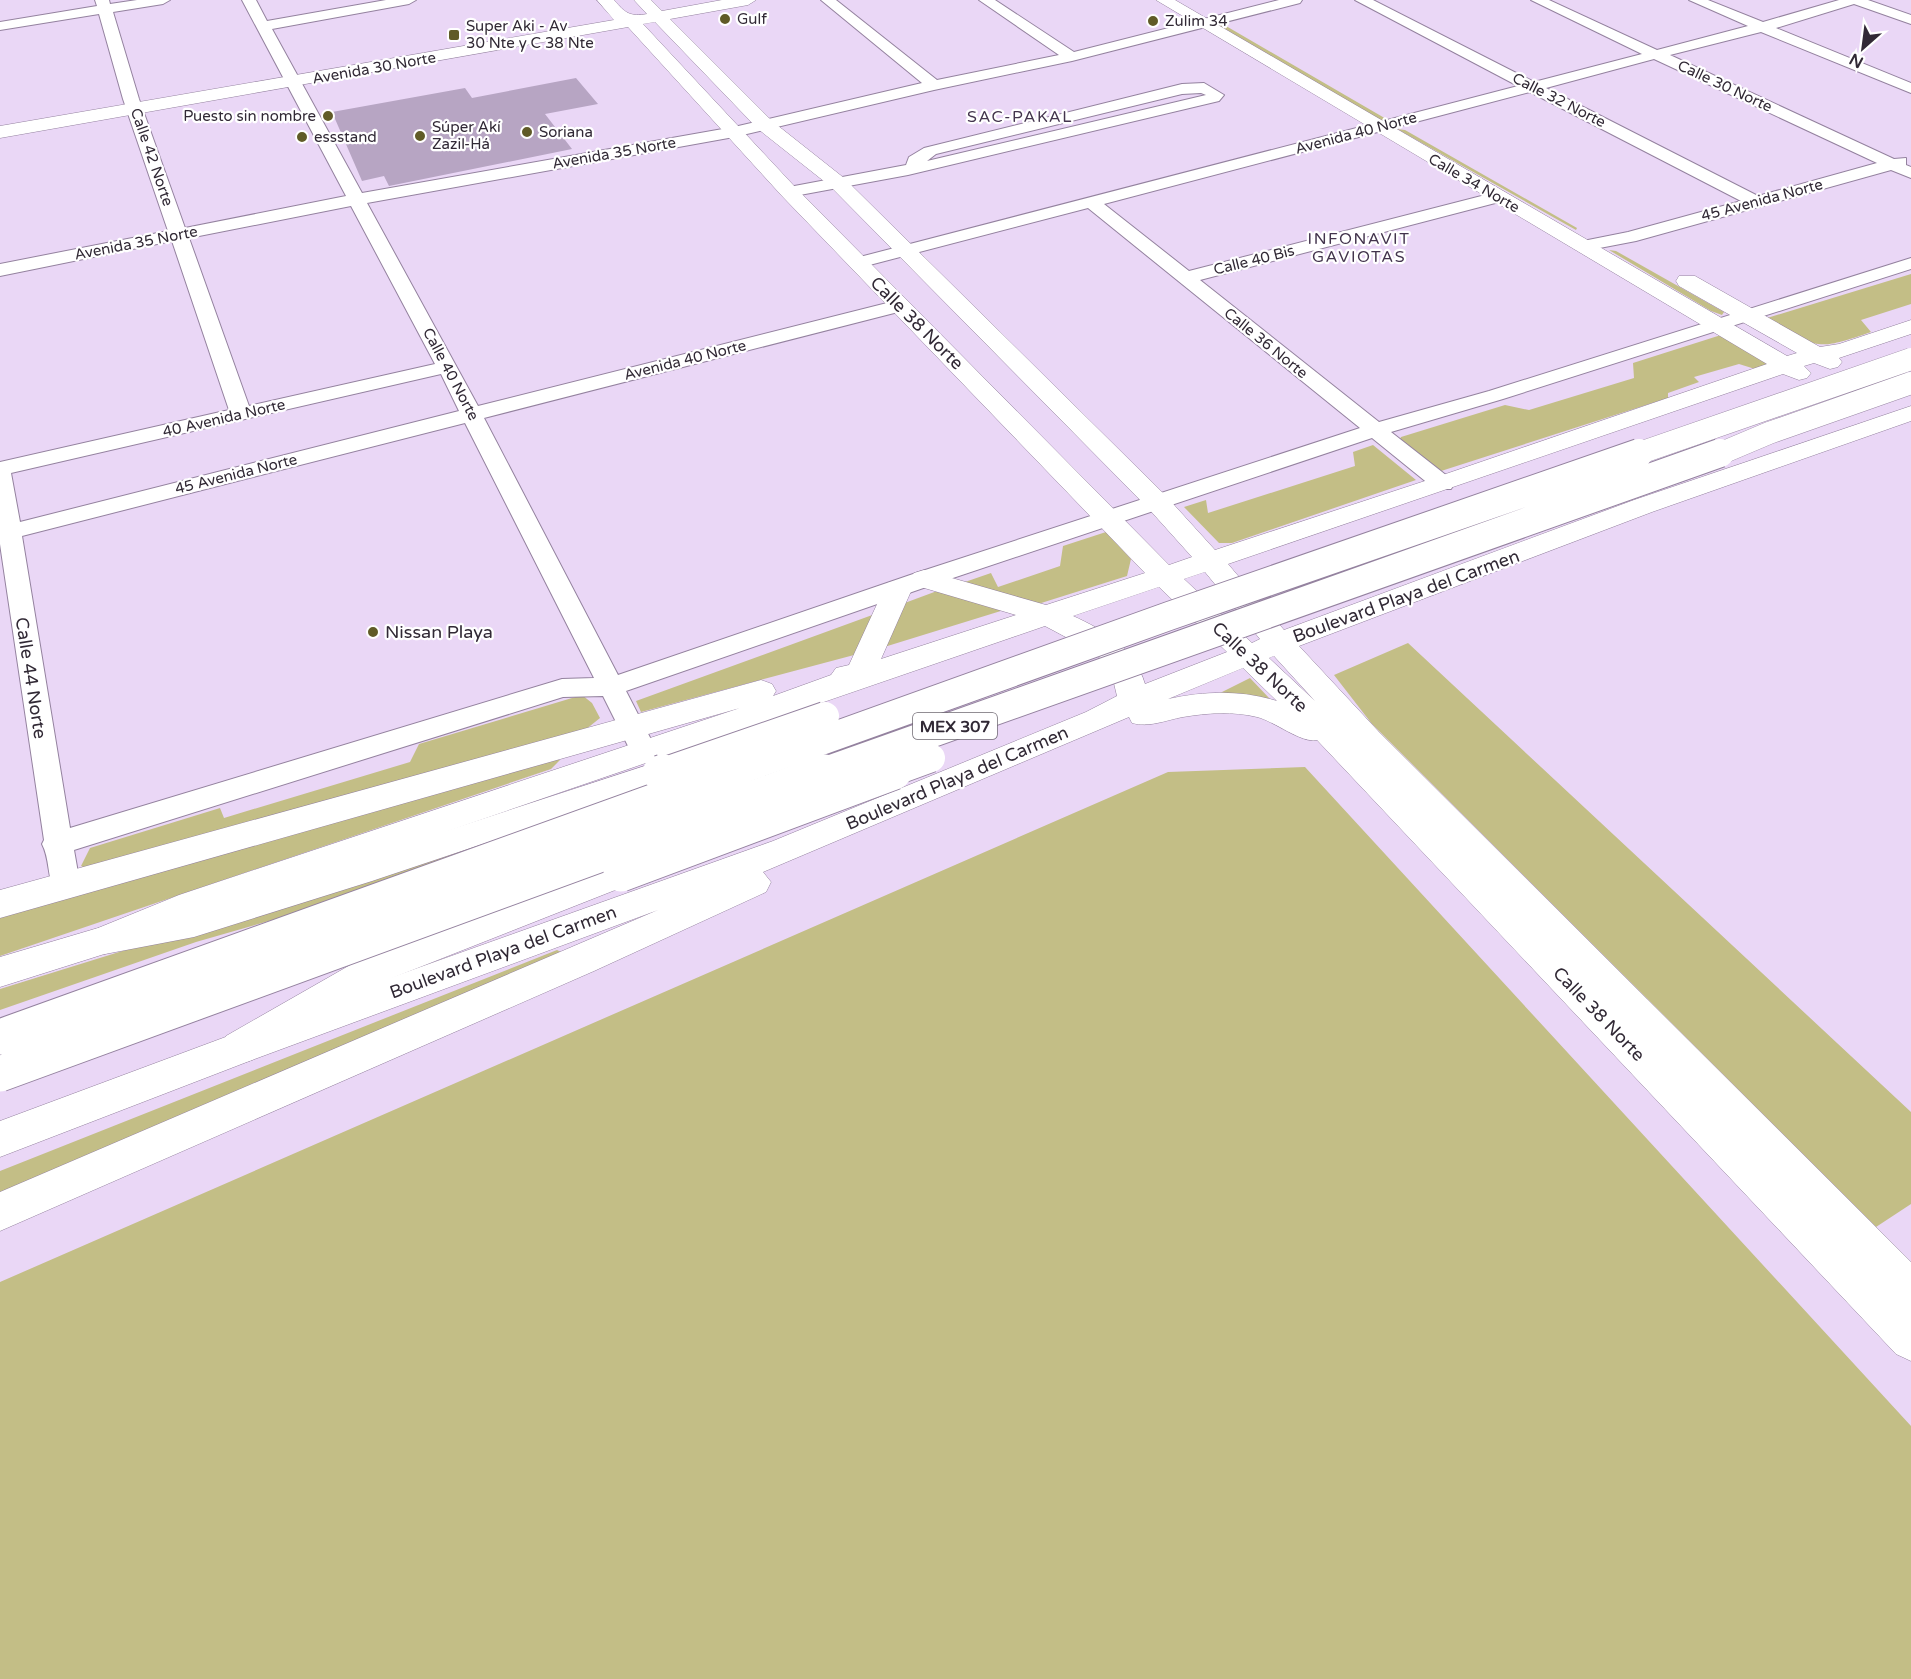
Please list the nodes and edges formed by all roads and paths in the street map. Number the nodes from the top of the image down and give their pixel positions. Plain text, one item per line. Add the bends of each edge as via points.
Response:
1 (163, 0) edge
2 (249, 0) edge
3 (409, 0) edge
4 (605, 0) edge
5 (706, 0) edge
6 (748, 0) edge
7 (828, 0) edge
8 (986, 0) edge
9 (1164, 0) edge
10 (1192, 0) edge
11 (1295, 0) edge
12 (1362, 0) edge
13 (1538, 0) edge
14 (1696, 0) edge
15 (1854, 0) edge
16 (104, 5) edge
17 (651, 9) edge
18 (1224, 18) junction
19 (626, 19) junction
20 (1911, 20) edge
21 (1203, 23) junction
22 (0, 26) edge
23 (264, 26) junction
24 (1761, 27) junction
25 (1653, 53) junction
26 (1072, 57) junction
27 (291, 77) junction
28 (934, 85) junction
29 (1531, 86) junction
30 (1911, 88) edge
31 (134, 104) junction
32 (1403, 121) junction
33 (0, 122) edge
34 (765, 125) junction
35 (1379, 128) junction
36 (0, 132) edge
37 (734, 132) junction
38 (1903, 161) edge
39 (914, 168) junction
40 (1911, 173) edge
41 (837, 182) junction
42 (789, 192) junction
43 (1497, 197) junction
44 (359, 199) junction
45 (1090, 201) junction
46 (1755, 201) junction
47 (179, 235) junction
48 (1612, 241) junction
49 (1584, 246) junction
50 (906, 250) junction
51 (1633, 252) dead end
52 (858, 263) junction
53 (1911, 263) edge
54 (0, 270) edge
55 (1675, 275) dead end
56 (1185, 278) junction
57 (899, 306) junction
58 (1748, 315) junction
59 (1717, 325) junction
60 (1911, 327) edge
61 (1911, 344) edge
62 (1817, 354) junction
63 (1911, 359) edge
64 (1786, 365) junction
65 (447, 367) junction
66 (1911, 382) edge
67 (1911, 401) edge
68 (1911, 412) edge
69 (241, 414) junction
70 (472, 414) junction
71 (1884, 423) junction
72 (1375, 430) junction
73 (1693, 432) junction
74 (1911, 440) edge
75 (1709, 458) junction
76 (0, 470) edge
77 (1443, 484) junction
78 (1157, 502) junction
79 (1382, 503) junction
80 (1110, 518) junction
81 (5, 533) edge
82 (1211, 562) junction
83 (1467, 574) junction
84 (1165, 577) junction
85 (911, 584) junction
86 (1047, 615) junction
87 (1169, 616) junction
88 (1198, 640) junction
89 (1263, 649) junction
90 (858, 677) junction
91 (610, 687) junction
92 (1097, 720) junction
93 (1339, 742) junction
94 (645, 751) junction
95 (56, 844) junction
96 (785, 850) junction
97 (64, 885) junction
98 (0, 904) edge
99 (0, 972) edge
100 (0, 1037) edge
101 (239, 1048) junction
102 (0, 1074) edge
103 (0, 1139) edge
104 (0, 1212) edge
105 (1895, 1279) edge
106 (1911, 1339) edge

1 - 16 street
2 - 23 street, Calle 40 Norte
3 - 23 street
4 - 19 main road, Calle 38 Norte
5 - 17 main road, Avenida 30 Norte
6 - 17 main road, Avenida 30 Norte
7 - 28 street
8 - 26 street
9 - 21 main road, Calle 34 Norte
10 - 18 main road, Calle 34 Norte
11 - 18 street, Avenida 35 Norte
12 - 29 street, Calle 32 Norte
13 - 25 street, Calle 30 Norte
14 - 24 street
15 - 20 street
15 - 24 street, Avenida 40 Norte
16 - 22 street
16 - 31 street, Calle 42 Norte
17 - 19 main road, Avenida 30 Norte
17 - 34 main road, Calle 38 Norte
18 - 21 street, Avenida 35 Norte
18 - 32 main road, Calle 34 Norte
19 - 27 main road, Avenida 30 Norte
19 - 37 main road, Calle 38 Norte
21 - 26 street, Avenida 35 Norte
21 - 35 main road, Calle 34 Norte
23 - 27 street, Calle 40 Norte
24 - 25 street, Avenida 40 Norte
24 - 30 street
25 - 29 street, Avenida 40 Norte
25 - 38 street, Calle 30 Norte
26 - 28 street, Avenida 35 Norte
27 - 31 main road, Avenida 30 Norte
27 - 44 street, Calle 40 Norte
28 - 34 street, Avenida 35 Norte
29 - 32 street, Avenida 40 Norte
29 - 46 street, Calle 32 Norte
31 - 33 main road, Avenida 30 Norte
31 - 36 main road, Avenida 30 Norte
31 - 47 street, Calle 42 Norte
32 - 35 street, Avenida 40 Norte
32 - 48 main road, Calle 34 Norte
34 - 37 street, Avenida 35 Norte
34 - 41 main road, Calle 38 Norte
35 - 43 main road, Calle 34 Norte
35 - 45 street, Avenida 40 Norte
37 - 42 main road, Calle 38 Norte
37 - 44 street, Avenida 35 Norte
38 - 40 street, Calle 30 Norte
38 - 46 street, 45 Avenida Norte
39 - 39 street via 1214,99 1216,95 1204,88 1182,89 930,151 915,161
39 - 41 street
41 - 42 street
41 - 50 main road, Calle 38 Norte
42 - 52 main road, Calle 38 Norte
43 - 49 main road, Calle 34 Norte
43 - 56 street, Calle 40 Bis
44 - 47 street, Avenida 35 Norte
44 - 65 street, Calle 40 Norte
45 - 50 street, Avenida 40 Norte
45 - 56 street, Calle 36 Norte
46 - 48 street, 45 Avenida Norte
47 - 54 street, Avenida 35 Norte
47 - 69 street, Calle 42 Norte
48 - 49 street, 45 Avenida Norte
48 - 51 main road, Calle 34 Norte
49 - 59 main road, Calle 34 Norte
50 - 52 street, Avenida 40 Norte
50 - 78 main road, Calle 38 Norte
52 - 57 main road, Calle 38 Norte
53 - 58 street
55 - 58 main road
56 - 72 street, Calle 36 Norte
57 - 70 street, Avenida 40 Norte
57 - 80 main road, Calle 38 Norte
58 - 59 street
58 - 62 main road
59 - 64 main road, Calle 34 Norte
59 - 72 street
60 - 62 main road via 1843,350
61 - 73 main road via 1728,406
62 - 64 main road
62 - 68 main road
63 - 73 main road, MEX 307, bridge
64 - 71 main road, Calle 34 Norte
64 - 77 main road
65 - 69 street, 40 Avenida Norte
65 - 70 street, Calle 40 Norte
66 - 75 main road, MEX 307, bridge
67 - 75 main road, bridge via 1784,444
68 - 71 main road, Boulevard Playa del Carmen
69 - 76 street, 40 Avenida Norte
70 - 81 street, 45 Avenida Norte
70 - 91 street, Calle 40 Norte
71 - 74 main road, Calle 34 Norte
71 - 83 main road, Boulevard Playa del Carmen via 1643,506
72 - 77 street, Calle 36 Norte
72 - 78 street
73 - 87 main road, MEX 307, bridge
75 - 88 main road, MEX 307, bridge
76 - 81 street, Calle 44 Norte
77 - 79 main road
78 - 80 street
78 - 82 main road, Calle 38 Norte
79 - 82 main road
79 - 83 main road via 1371,518 1372,538 1384,556 1423,574
80 - 84 main road, Calle 38 Norte
80 - 85 street
81 - 95 street, Calle 44 Norte
82 - 84 main road
82 - 89 main road, Calle 38 Norte
83 - 89 main road, Boulevard Playa del Carmen
84 - 86 main road
84 - 89 main road, Calle 38 Norte
85 - 86 main road
85 - 90 main road
85 - 91 street
86 - 90 main road
86 - 92 main road via 1083,633 1122,661 1132,690
87 - 94 main road, bridge via 1127,620
87 - 100 main road, MEX 307, bridge
88 - 101 main road, bridge via 1103,693 379,967
88 - 102 main road, MEX 307, bridge via 740,802
89 - 92 main road, Boulevard Playa del Carmen via 1137,699
89 - 93 main road, Calle 38 Norte
89 - 105 main road, Calle 38 Norte via 1368,740
90 - 94 main road
91 - 94 street, Calle 40 Norte
91 - 95 street via 562,688
92 - 93 main road via 1134,718 1187,704 1217,701 1269,710
92 - 96 main road, Boulevard Playa del Carmen
93 - 105 main road, Calle 38 Norte
94 - 97 main road
94 - 99 main road via 372,868 205,919 105,940
95 - 97 street, Calle 44 Norte
96 - 101 main road, Boulevard Playa del Carmen
96 - 104 main road via 757,880 736,890
97 - 98 main road
101 - 103 main road, Boulevard Playa del Carmen
105 - 106 main road, Calle 38 Norte

